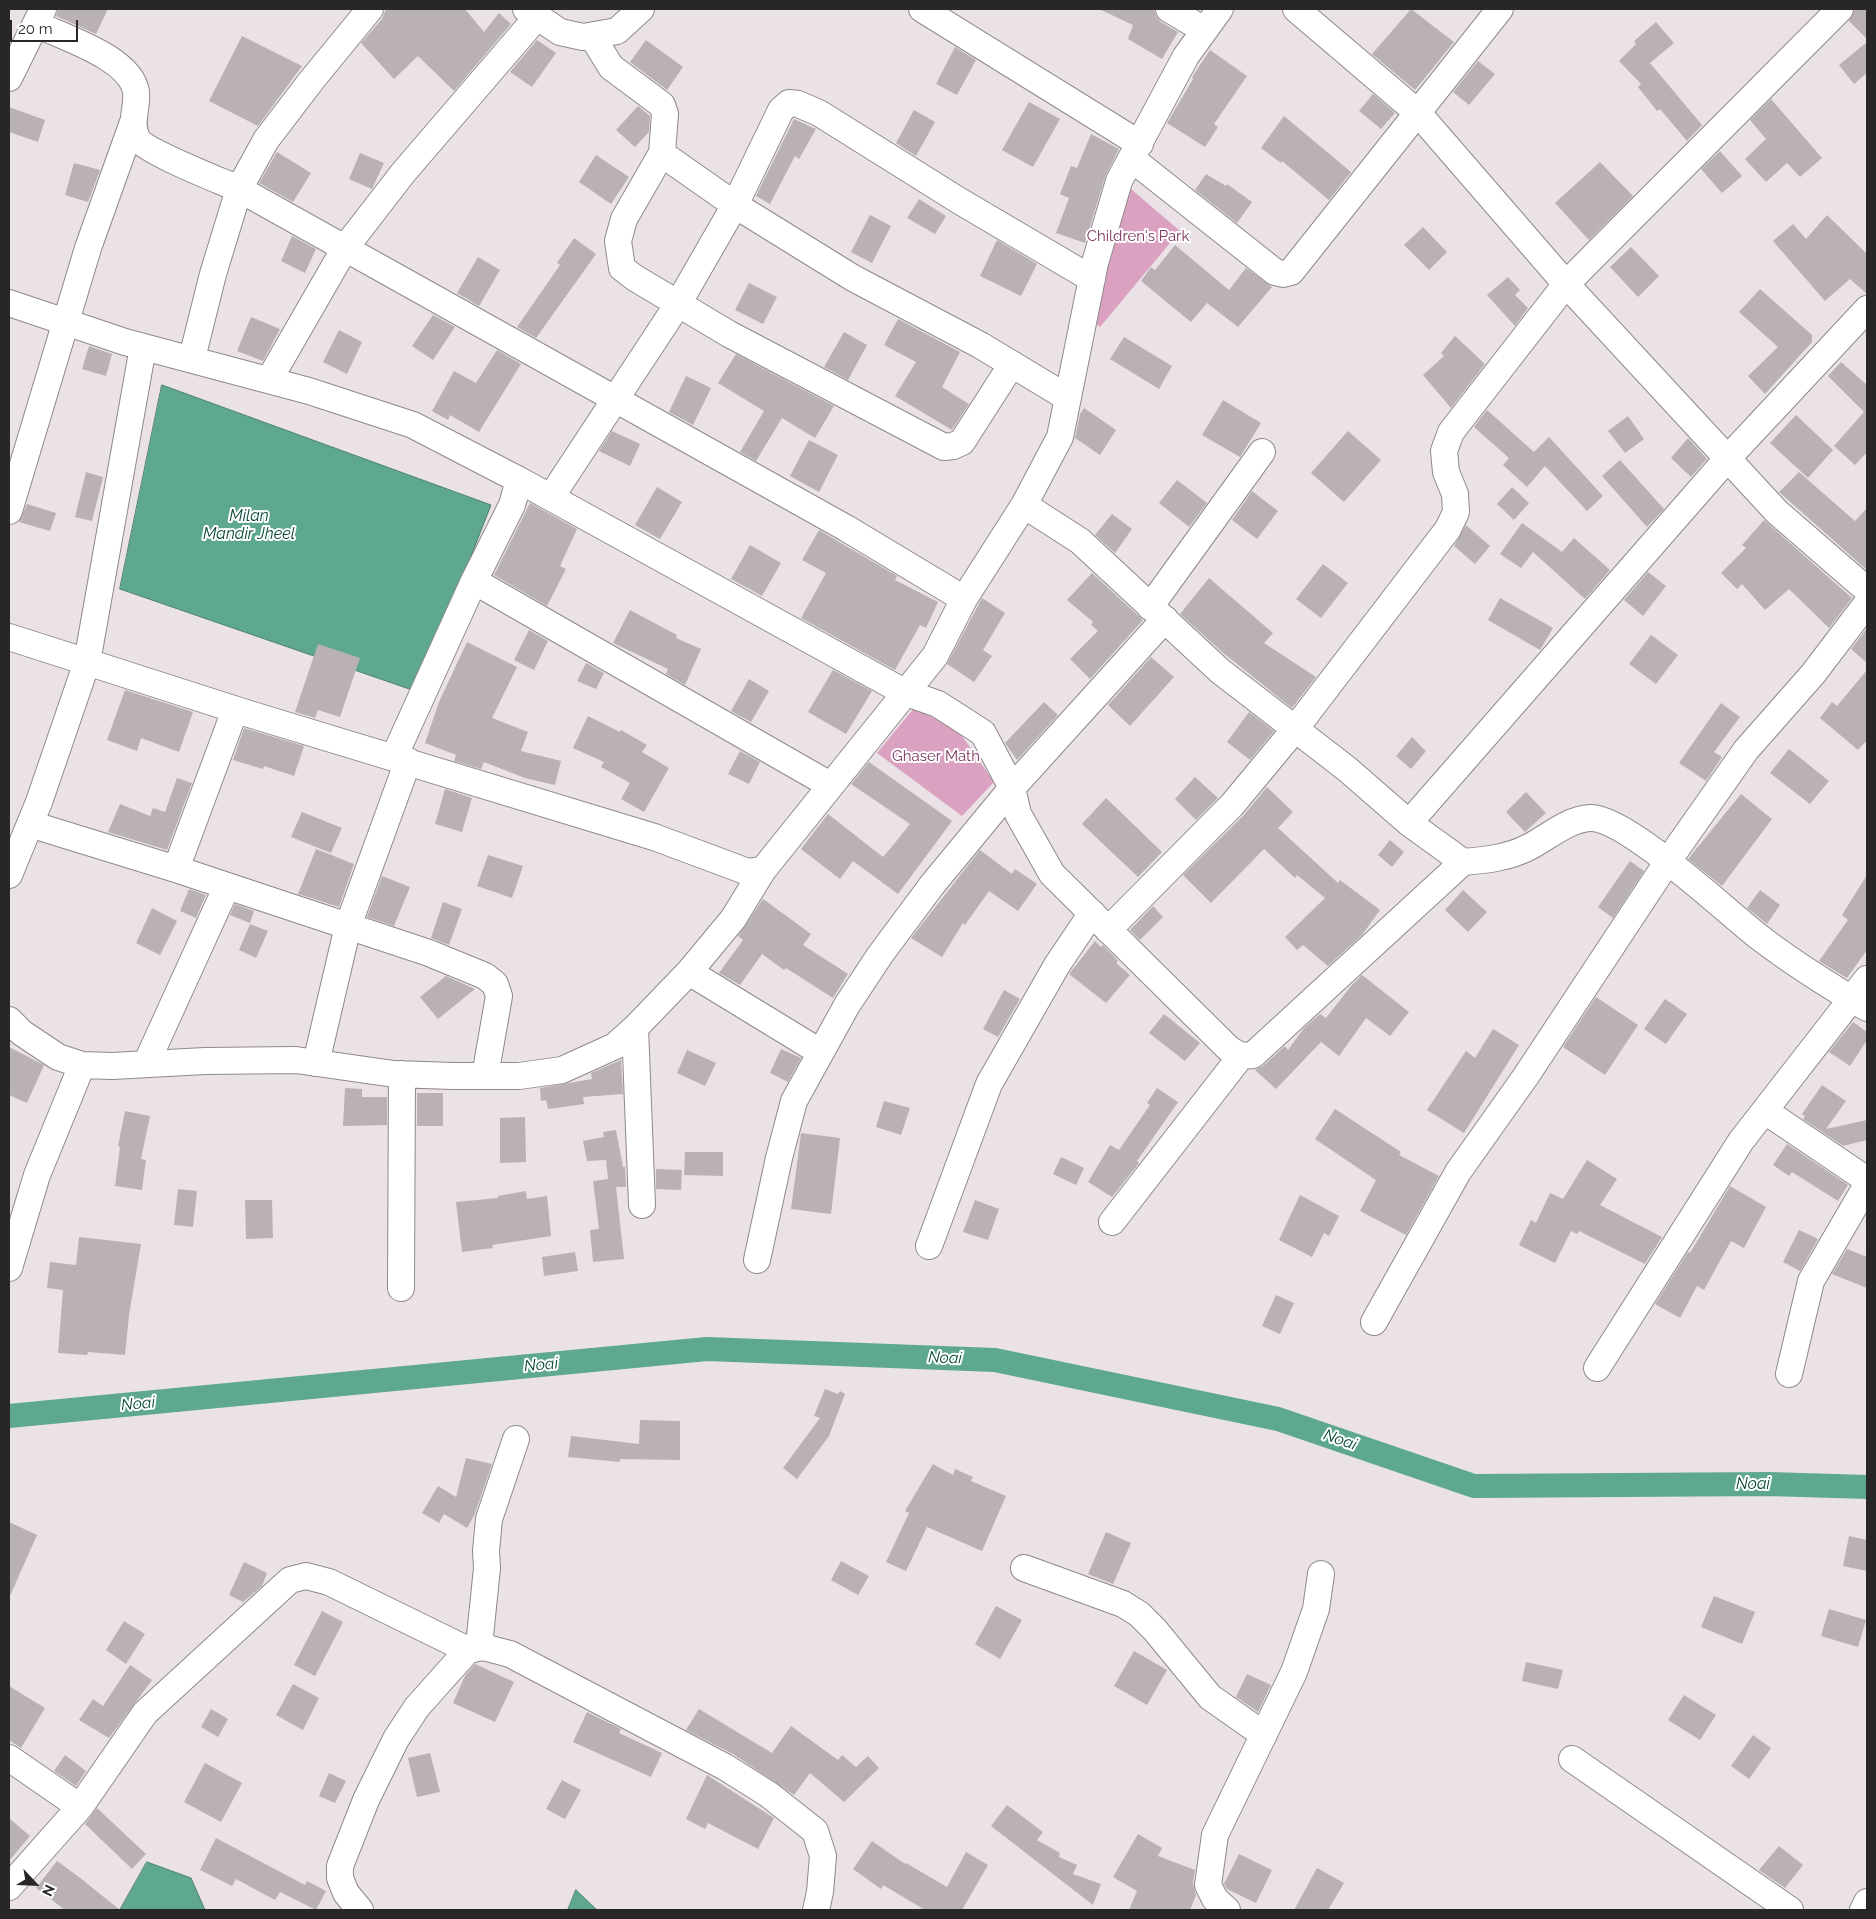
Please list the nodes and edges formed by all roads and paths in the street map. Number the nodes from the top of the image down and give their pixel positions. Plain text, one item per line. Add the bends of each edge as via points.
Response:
1 (370, 9) edge
2 (641, 9) edge
3 (922, 9) edge
4 (1169, 9) edge
5 (1220, 9) edge
6 (1296, 9) edge
7 (1500, 9) edge
8 (1840, 9) edge
9 (532, 13) edge
10 (39, 17) edge
11 (1204, 30) junction
12 (592, 36) junction
13 (9, 78) edge
14 (1418, 113) junction
15 (133, 122) junction
16 (1136, 151) junction
17 (662, 152) junction
18 (239, 189) junction
19 (735, 205) junction
20 (345, 248) junction
21 (1092, 279) junction
22 (1566, 284) junction
23 (9, 303) edge
24 (678, 304) junction
25 (1867, 309) edge
26 (66, 323) junction
27 (144, 347) junction
28 (192, 358) junction
29 (1012, 364) junction
30 (269, 380) junction
31 (1068, 398) junction
32 (617, 400) junction
33 (18, 450) edge
34 (1262, 452) dead end
35 (1727, 459) junction
36 (519, 480) junction
37 (551, 497) junction
38 (1024, 505) junction
39 (9, 511) edge
40 (474, 581) junction
41 (1867, 590) edge
42 (964, 599) junction
43 (1867, 603) edge
44 (1157, 613) junction
45 (9, 637) edge
46 (87, 662) junction
47 (904, 692) junction
48 (235, 710) junction
49 (1294, 729) junction
50 (401, 759) junction
51 (830, 785) junction
52 (1012, 788) junction
53 (1409, 823) junction
54 (30, 824) junction
55 (1668, 861) junction
56 (1463, 862) junction
57 (176, 869) junction
58 (762, 870) junction
59 (9, 875) edge
60 (226, 886) junction
61 (1100, 921) junction
62 (348, 926) junction
63 (689, 972) junction
64 (1862, 996) edge
65 (9, 1020) edge
66 (635, 1028) junction
67 (820, 1052) junction
68 (1241, 1056) junction
69 (316, 1063) junction
70 (146, 1064) junction
71 (82, 1065) junction
72 (402, 1074) junction
73 (485, 1076) junction
74 (1765, 1112) junction
75 (1867, 1180) edge
76 (1867, 1184) edge
77 (642, 1205) dead end
78 (1112, 1222) dead end
79 (929, 1246) dead end
80 (757, 1260) dead end
81 (9, 1268) edge
82 (401, 1288) dead end
83 (1374, 1322) dead end
84 (1597, 1368) dead end
85 (1789, 1374) dead end
86 (516, 1439) dead end
87 (1024, 1568) dead end
88 (1321, 1574) dead end
89 (475, 1649) junction
90 (1264, 1735) junction
91 (9, 1758) edge
92 (1572, 1759) dead end
93 (80, 1807) junction
94 (9, 1887) edge
95 (1867, 1902) edge
96 (1218, 1906) edge
97 (360, 1910) edge
98 (816, 1910) edge
99 (1790, 1910) edge
100 (1863, 1910) edge

1 - 18 street via 266,140
2 - 12 street via 617,32
3 - 16 street
4 - 11 street
5 - 11 street
6 - 14 street
7 - 14 street
8 - 22 street
9 - 12 street via 560,32
9 - 20 street
10 - 13 street
10 - 15 street via 124,69 134,83 137,95
11 - 16 street via 1186,56
12 - 17 street via 611,67 662,105 665,114
14 - 16 street via 1291,272 1284,274 1275,272
14 - 22 street
15 - 18 street via 137,138 152,150
15 - 26 street via 88,248
16 - 21 street via 1119,181
17 - 19 street
17 - 24 street via 624,219 618,242 622,268
18 - 20 street
18 - 28 street
19 - 21 street via 782,110 789,104 798,104 819,113
19 - 24 street
19 - 29 street via 853,278 935,319
20 - 30 street
20 - 32 street
21 - 31 street
22 - 35 street
22 - 49 street via 1451,432 1444,451 1456,512 1448,529
23 - 26 street
24 - 29 street via 944,447 962,442
24 - 32 street
25 - 35 street
26 - 27 street
26 - 33 street
27 - 28 street
27 - 46 street
28 - 30 street
29 - 31 street
30 - 36 street via 413,425
31 - 38 street via 1060,437
32 - 37 street
32 - 42 street via 846,528
33 - 39 street
34 - 44 street
35 - 41 street via 1777,512
35 - 53 street
36 - 37 street
36 - 40 street via 512,505
37 - 47 street
38 - 42 street
38 - 44 street via 1080,541
40 - 50 street
40 - 51 street
42 - 47 street via 934,656
43 - 55 street via 1813,674 1746,750
44 - 49 street via 1220,671
44 - 52 street
45 - 46 street
46 - 48 street
46 - 54 street
47 - 51 street
47 - 52 street via 938,704 983,732
48 - 50 street
48 - 57 street
49 - 53 street via 1347,769
49 - 61 street via 1232,805
50 - 58 street via 654,837 748,872
50 - 62 street
51 - 58 street
52 - 61 street via 1018,814 1052,874
52 - 67 street via 932,885 880,955
53 - 56 street
54 - 57 street
54 - 59 street
55 - 56 street via 1618,826 1590,817 1559,828 1528,848 1495,860
55 - 64 street via 1760,938
55 - 83 street via 1526,1076 1458,1172
56 - 68 street via 1253,1055
57 - 60 street
58 - 63 street via 733,919
60 - 62 street
60 - 70 street
61 - 68 street via 1229,1049
61 - 79 street via 1057,964 988,1084
62 - 69 street
62 - 73 street via 429,953 485,976 495,984 499,996
63 - 66 street
63 - 67 street
64 - 74 street
65 - 71 street via 22,1033 58,1057
66 - 73 street via 615,1046 562,1070 519,1076
66 - 77 street
67 - 80 street via 794,1101
68 - 78 street
69 - 70 street via 232,1060
69 - 72 street
70 - 71 street
71 - 81 street via 37,1175
72 - 73 street
72 - 82 street
74 - 75 street
74 - 84 street via 1742,1141
76 - 85 street via 1811,1281
86 - 89 street via 488,1519 487,1568 480,1636
87 - 90 street via 1123,1604 1138,1614 1210,1697
88 - 90 street via 1316,1609 1294,1672
89 - 93 street via 329,1582 306,1576 290,1580 145,1713
89 - 97 street via 417,1707 396,1739 366,1800 340,1866 340,1878 346,1893
89 - 98 street via 510,1654 725,1767 768,1794 815,1831 823,1856
90 - 96 street via 1215,1835 1208,1885
91 - 93 street
92 - 99 street
93 - 94 street
95 - 100 street

